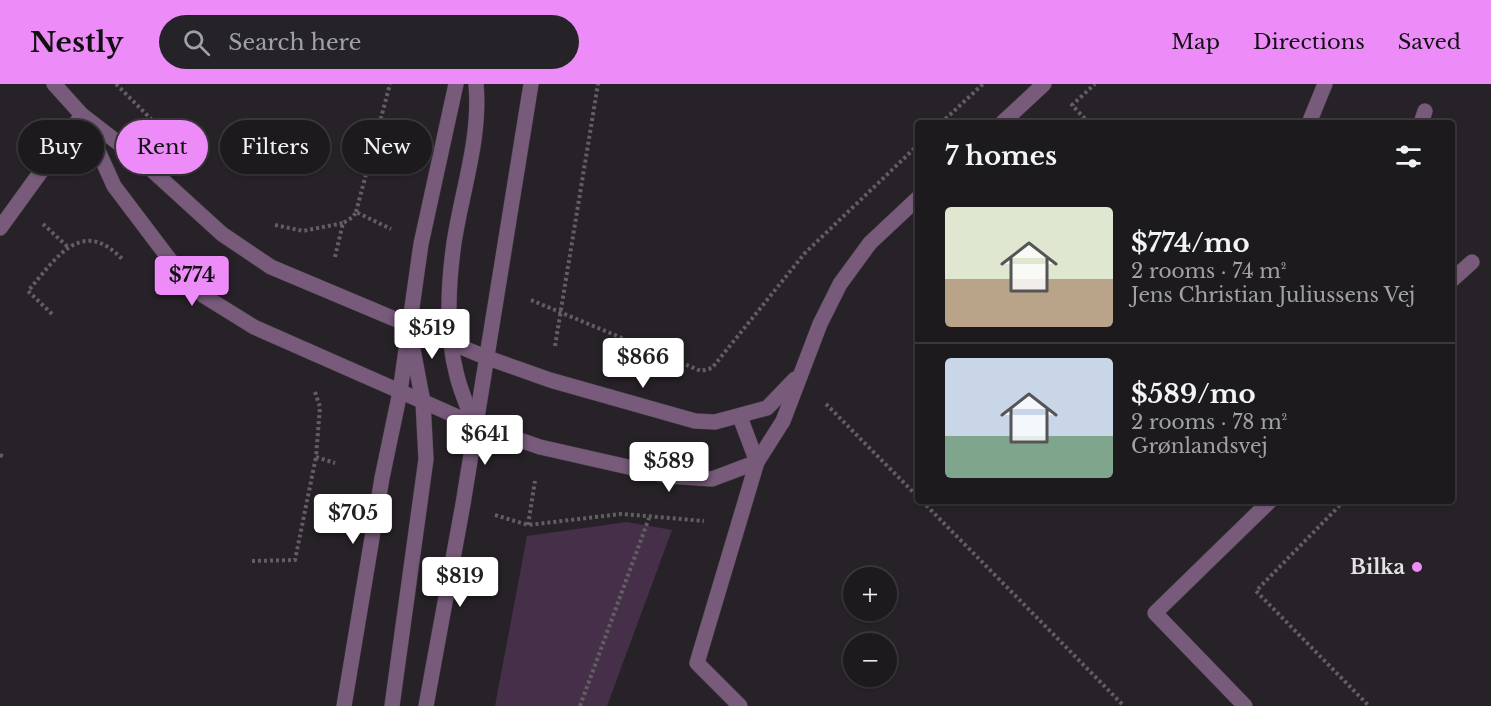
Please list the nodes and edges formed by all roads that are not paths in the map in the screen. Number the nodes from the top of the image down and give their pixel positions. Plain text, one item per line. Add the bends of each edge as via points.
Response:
1 (54, 84) edge
2 (456, 84) edge
3 (476, 84) edge
4 (531, 84) edge
5 (1044, 84) edge
6 (1325, 84) edge
7 (82, 115) junction
8 (1005, 120) edge
9 (1311, 120) edge
10 (915, 201) edge
11 (0, 228) edge
12 (1472, 262) dead end
13 (1455, 277) edge
14 (408, 325) junction
15 (451, 343) junction
16 (485, 357) junction
17 (800, 375) junction
18 (400, 392) junction
19 (423, 402) junction
20 (740, 417) junction
21 (474, 424) junction
22 (757, 462) junction
23 (1267, 504) edge
24 (344, 706) edge
25 (392, 706) edge
26 (426, 706) edge
27 (740, 706) edge
28 (1245, 706) edge

1 - 7 street
2 - 14 street via 421,244
3 - 15 street via 478,113 452,261
4 - 16 street
5 - 8 street
6 - 9 street
7 - 11 street
7 - 14 street via 144,162 222,234 271,267
7 - 18 street via 114,186 170,260 204,296 254,327
10 - 17 street via 870,243 840,284
12 - 13 street
14 - 15 street
14 - 18 street
14 - 19 street
15 - 16 street
15 - 21 street via 457,376
16 - 20 street via 550,380 695,421
16 - 21 street
17 - 20 street via 767,408
17 - 22 street via 783,421
18 - 19 street
18 - 24 street
19 - 21 street
19 - 25 street via 424,492
20 - 22 street
21 - 22 street via 540,447 668,476 712,479
21 - 26 street
22 - 27 street via 697,663
23 - 28 street via 1155,613

